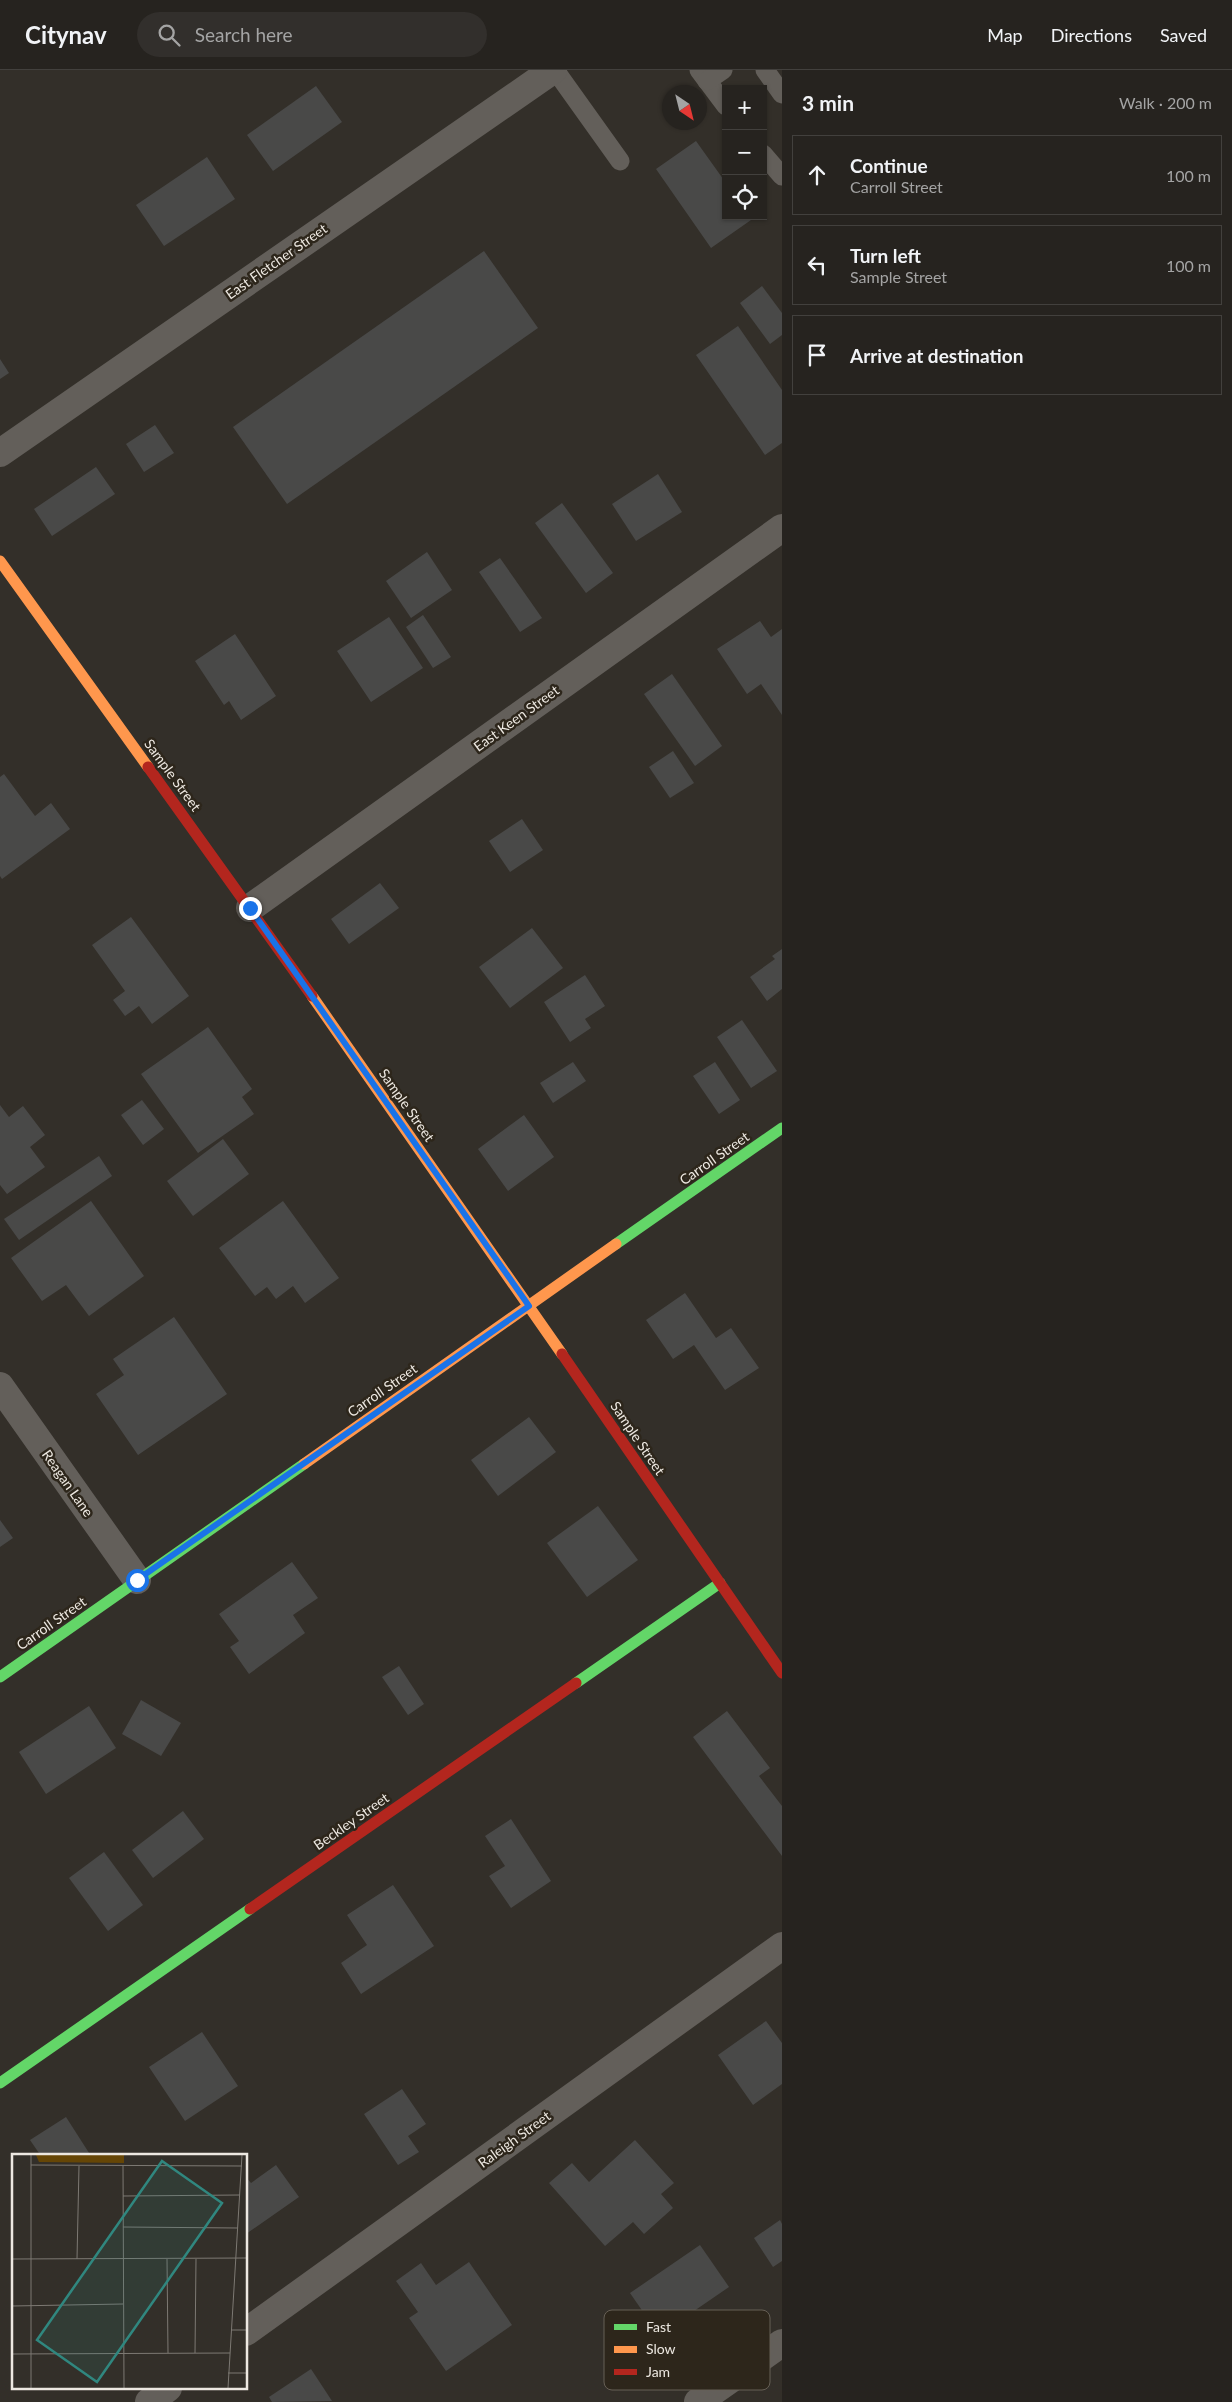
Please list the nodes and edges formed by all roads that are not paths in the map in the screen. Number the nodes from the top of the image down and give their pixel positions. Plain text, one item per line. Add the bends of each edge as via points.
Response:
1 (554, 70) edge
2 (723, 70) edge
3 (765, 70) edge
4 (703, 75) edge
5 (782, 94) edge
6 (722, 101) edge
7 (767, 159) edge
8 (620, 160) dead end
9 (782, 176) edge
10 (0, 453) edge
11 (782, 528) edge
12 (0, 561) edge
13 (250, 908) junction
14 (782, 1128) edge
15 (529, 1306) junction
16 (0, 1386) edge
17 (137, 1580) junction
18 (720, 1583) junction
19 (782, 1673) edge
20 (0, 1677) edge
21 (782, 1946) edge
22 (0, 2083) edge
23 (248, 2331) edge
24 (782, 2343) edge
25 (770, 2351) edge
26 (165, 2390) edge
27 (715, 2390) edge
28 (149, 2402) edge
29 (698, 2402) edge

1 - 8 lane
1 - 10 street, East Fletcher Street
2 - 4 lane
3 - 5 lane
4 - 6 lane
7 - 9 lane
11 - 13 street, East Keen Street
12 - 13 street, Sample Street
13 - 15 street, Sample Street
14 - 15 street, Carroll Street
15 - 17 street, Carroll Street
15 - 18 street, Sample Street
16 - 17 street, Reagan Lane
17 - 20 street, Carroll Street
18 - 19 street, Sample Street
18 - 22 street, Beckley Street
21 - 23 street, Raleigh Street
24 - 25 street
26 - 28 street
27 - 29 street

